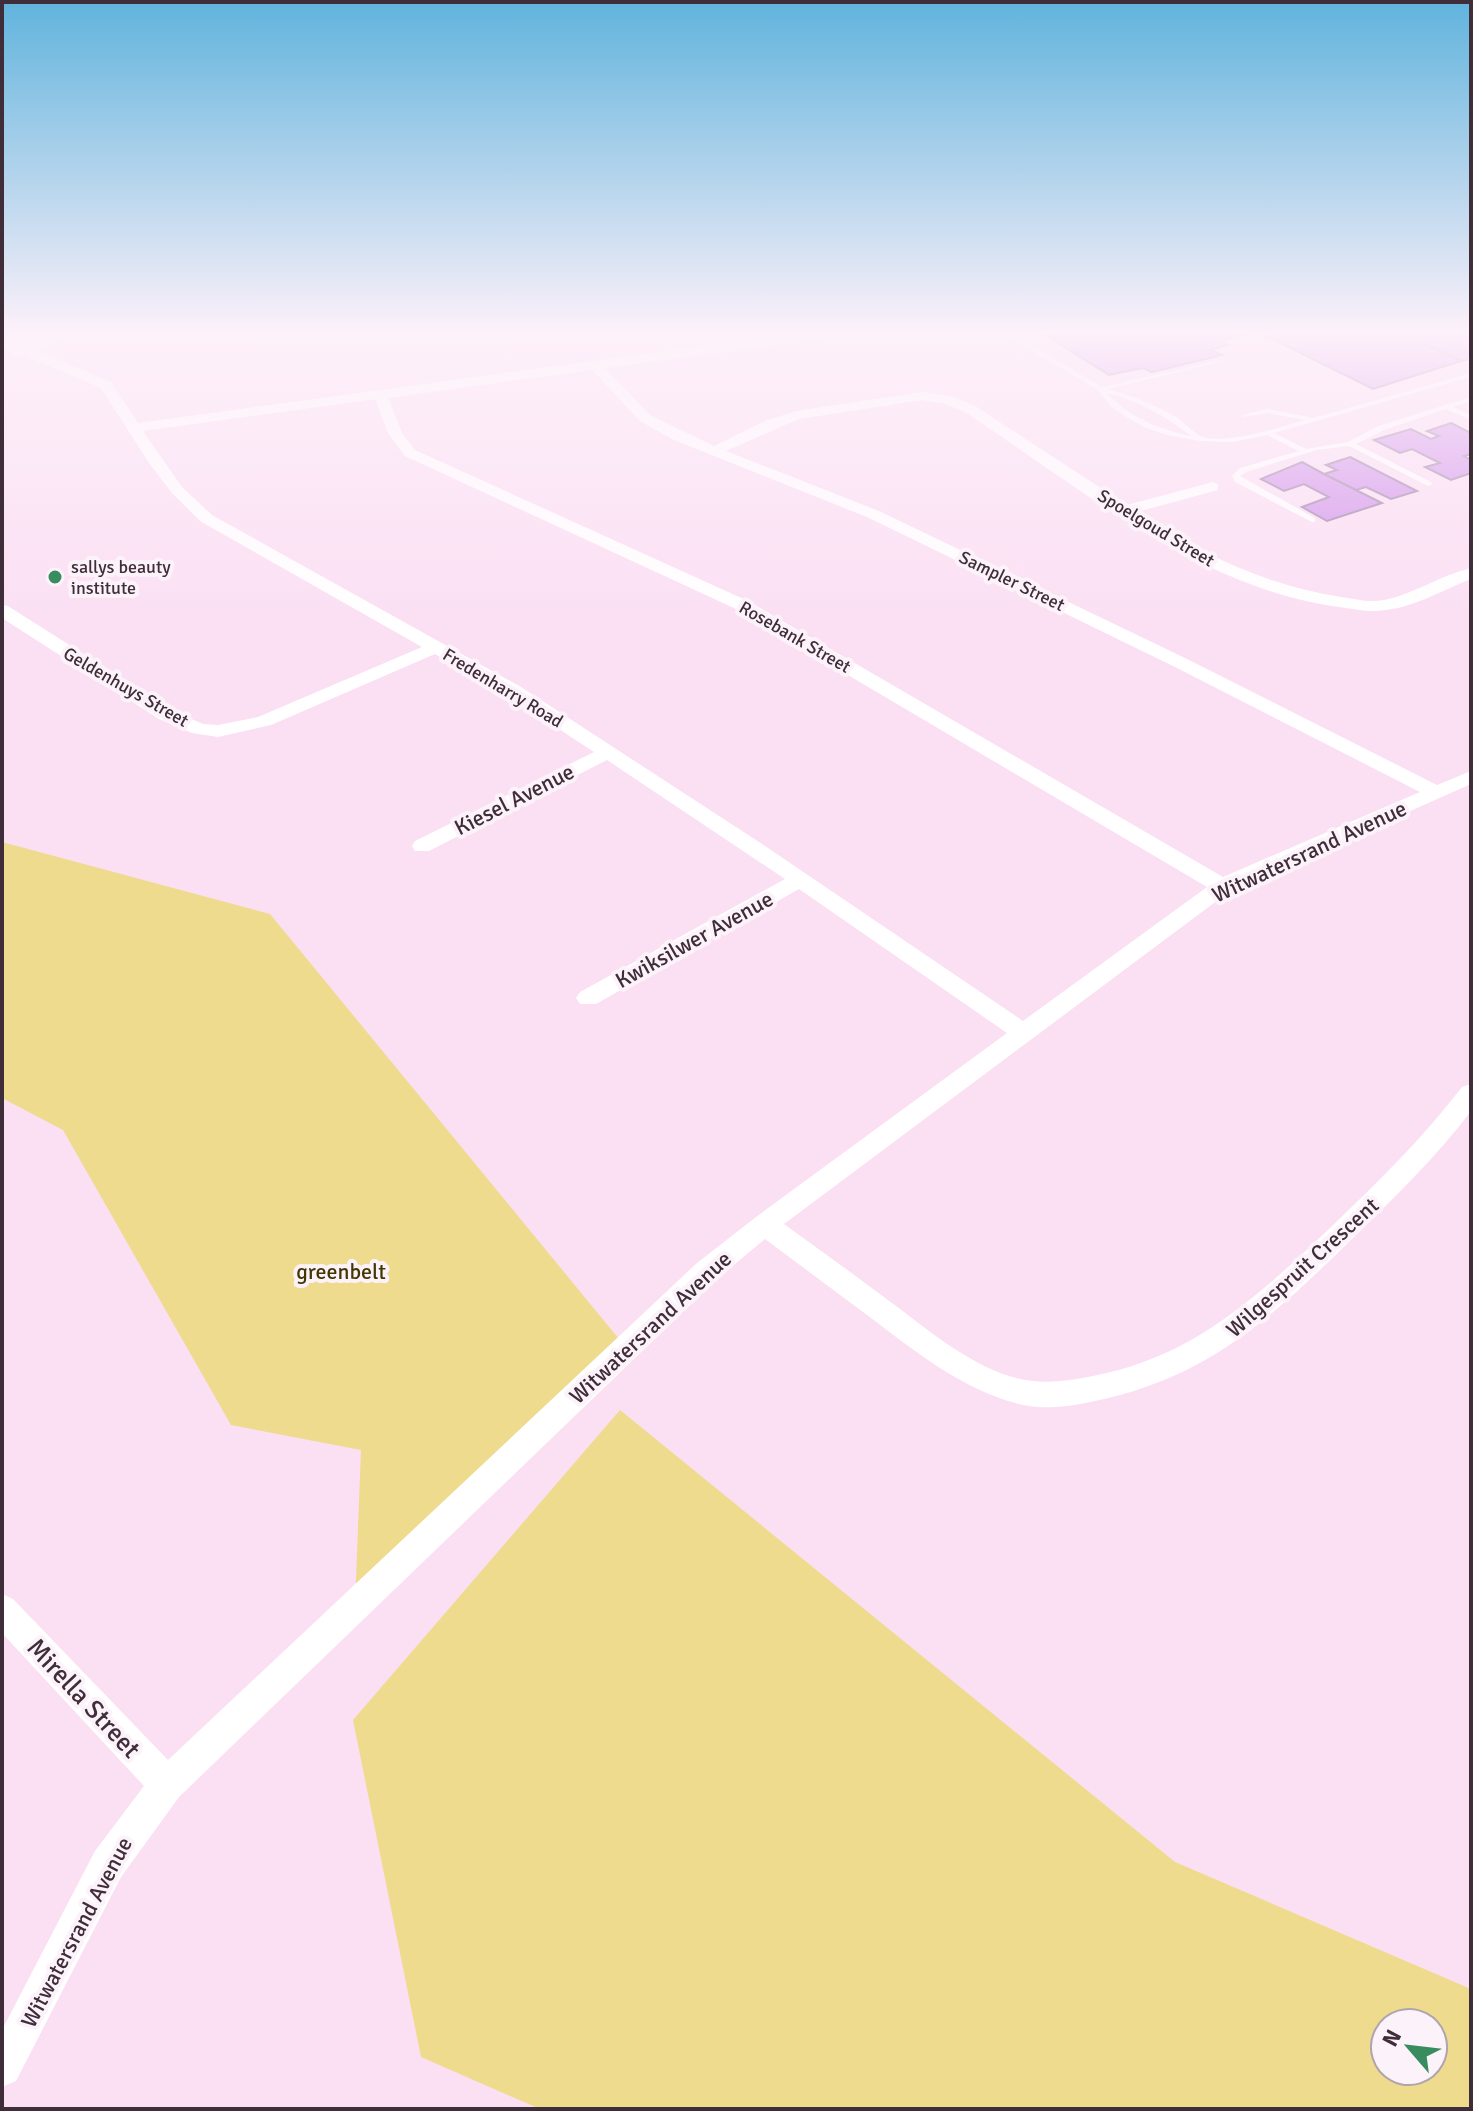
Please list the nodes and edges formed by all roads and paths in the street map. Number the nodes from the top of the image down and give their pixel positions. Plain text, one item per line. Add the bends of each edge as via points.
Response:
1 (136, 430) edge
2 (392, 430) edge
3 (669, 430) edge
4 (759, 430) edge
5 (1001, 430) edge
6 (1161, 430) edge
7 (1189, 430) edge
8 (1280, 430) edge
9 (1378, 430) edge
10 (1272, 432) junction
11 (1200, 439) junction
12 (1350, 444) junction
13 (1309, 450) junction
14 (714, 451) junction
15 (1428, 484) dead end
16 (1213, 487) dead end
17 (1124, 511) junction
18 (1312, 520) dead end
19 (1471, 573) edge
20 (2, 610) edge
21 (436, 647) junction
22 (606, 753) junction
23 (1471, 777) edge
24 (1436, 792) junction
25 (422, 846) dead end
26 (800, 880) junction
27 (1222, 886) junction
28 (588, 998) dead end
29 (1022, 1032) junction
30 (1471, 1093) edge
31 (765, 1224) junction
32 (2, 1610) edge
33 (167, 1785) junction
34 (2, 2067) edge

1 - 21 street, Fredenharry Road via 154,460 206,518
2 - 27 street, Rosebank Street via 410,453 742,605
3 - 14 street, Sampler Street
4 - 14 street, Spoelgoud Street
5 - 17 street, Spoelgoud Street
6 - 11 lane
7 - 11 lane
8 - 10 lane
9 - 12 lane
10 - 11 lane via 1239,440
10 - 13 lane
12 - 13 lane
12 - 15 lane
13 - 18 lane via 1236,476
14 - 24 street, Sampler Street via 873,514
16 - 17 street
17 - 19 street, Spoelgoud Street via 1167,539 1247,578 1349,605 1387,605
20 - 21 street, Geldenhuys Street via 166,715 218,731 264,721
21 - 22 street, Fredenharry Road
22 - 25 street, Kiesel Avenue
22 - 26 street, Fredenharry Road
23 - 24 street, Witwatersrand Avenue
24 - 27 street, Witwatersrand Avenue
26 - 28 street, Kwiksilwer Avenue
26 - 29 street, Fredenharry Road
27 - 29 street, Witwatersrand Avenue
29 - 31 street, Witwatersrand Avenue
30 - 31 street, Wilgespruit Crescent via 1403,1173 1227,1336 1190,1359 1113,1387 1052,1395 985,1380
31 - 33 street, Witwatersrand Avenue via 655,1319
32 - 33 street, Mirella Street
33 - 34 street, Witwatersrand Avenue via 108,1864

